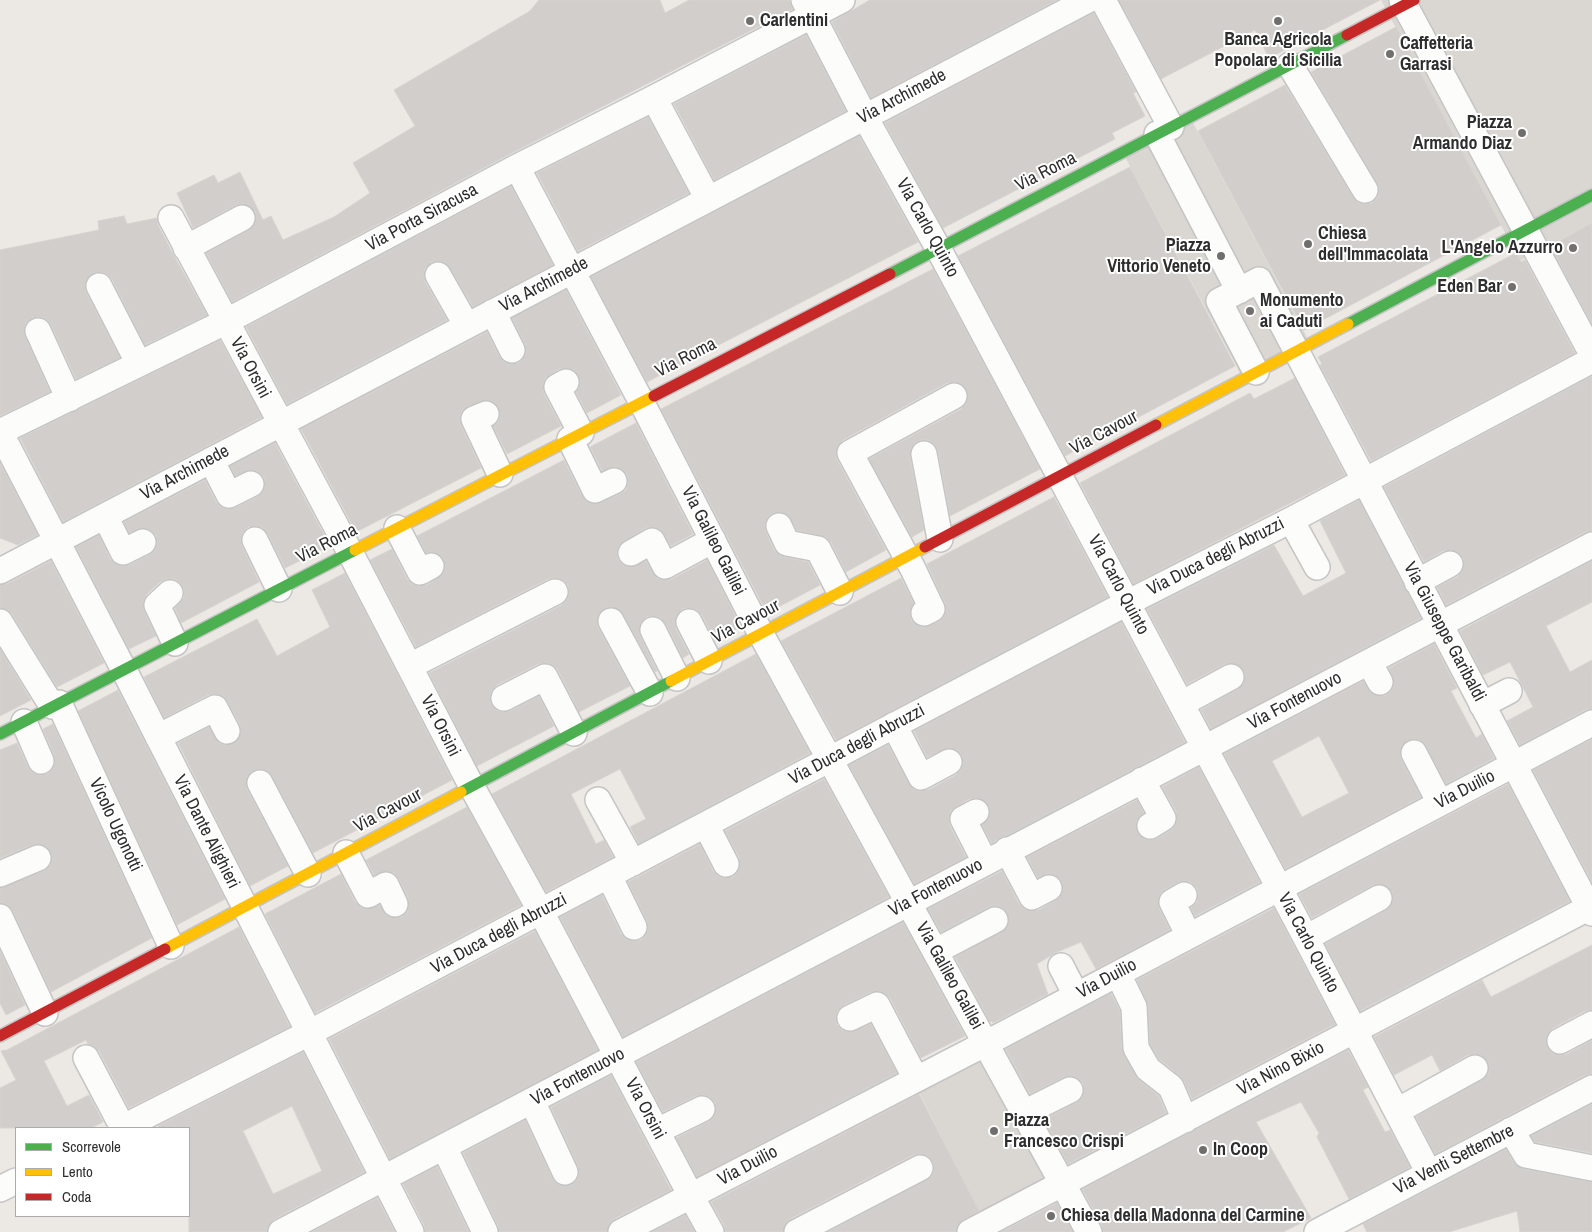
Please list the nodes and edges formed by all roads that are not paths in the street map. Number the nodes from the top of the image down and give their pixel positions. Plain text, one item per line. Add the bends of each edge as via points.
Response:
1 (842, 0) edge
2 (1088, 0) edge
3 (1103, 0) edge
4 (1402, 5) edge
5 (808, 8) edge
6 (1290, 65) junction
7 (654, 98) junction
8 (865, 117) junction
9 (1164, 130) junction
10 (517, 167) junction
11 (1365, 190) dead end
12 (1592, 195) edge
13 (708, 199) junction
14 (171, 218) dead end
15 (242, 218) dead end
16 (1517, 235) junction
17 (186, 248) junction
18 (938, 248) junction
19 (571, 271) junction
20 (438, 275) dead end
21 (99, 286) dead end
22 (1239, 291) junction
23 (493, 312) junction
24 (225, 322) junction
25 (466, 326) junction
26 (38, 331) dead end
27 (512, 350) dead end
28 (1296, 351) junction
29 (1592, 354) edge
30 (1592, 360) edge
31 (139, 364) junction
32 (1256, 372) junction
33 (566, 382) dead end
34 (954, 396) dead end
35 (70, 399) junction
36 (641, 402) junction
37 (486, 414) dead end
38 (280, 424) junction
39 (0, 432) edge
40 (575, 436) junction
41 (924, 454) dead end
42 (211, 460) junction
43 (500, 474) junction
44 (1060, 476) junction
45 (614, 481) dead end
46 (1364, 481) junction
47 (251, 484) dead end
48 (105, 516) junction
49 (1291, 520) junction
50 (779, 526) dead end
51 (397, 528) junction
52 (940, 539) junction
53 (255, 540) dead end
54 (713, 540) junction
55 (57, 541) junction
56 (143, 542) dead end
57 (1592, 545) edge
58 (350, 552) junction
59 (631, 553) dead end
60 (906, 557) junction
61 (1450, 564) dead end
62 (431, 566) dead end
63 (1317, 567) dead end
64 (0, 571) edge
65 (1417, 582) junction
66 (279, 589) junction
67 (555, 592) dead end
68 (840, 592) junction
69 (170, 593) dead end
70 (1127, 602) junction
71 (924, 613) dead end
72 (611, 621) dead end
73 (0, 622) edge
74 (689, 622) dead end
75 (1440, 625) junction
76 (653, 630) dead end
77 (761, 634) junction
78 (175, 643) junction
79 (709, 661) junction
80 (410, 666) junction
81 (124, 670) junction
82 (1231, 677) dead end
83 (677, 678) junction
84 (1509, 691) dead end
85 (650, 693) junction
86 (504, 698) dead end
87 (1182, 704) junction
88 (56, 705) junction
89 (1482, 706) junction
90 (24, 722) junction
91 (1592, 723) edge
92 (894, 725) junction
93 (227, 731) dead end
94 (574, 733) junction
95 (0, 734) edge
96 (158, 737) junction
97 (1204, 748) junction
98 (1414, 753) dead end
99 (829, 760) junction
100 (41, 761) dead end
101 (948, 762) dead end
102 (1514, 765) junction
103 (1142, 780) junction
104 (260, 783) dead end
105 (472, 787) junction
106 (598, 800) dead end
107 (1440, 803) junction
108 (976, 812) dead end
109 (706, 825) junction
110 (1150, 826) dead end
111 (1007, 850) junction
112 (346, 853) junction
113 (38, 858) dead end
114 (985, 862) junction
115 (633, 863) junction
116 (726, 864) dead end
117 (0, 874) edge
118 (308, 874) junction
119 (609, 876) junction
120 (1049, 888) dead end
121 (1279, 889) junction
122 (1184, 895) dead end
123 (1379, 898) dead end
124 (908, 902) junction
125 (395, 904) dead end
126 (245, 907) junction
127 (1591, 909) edge
128 (541, 912) junction
129 (0, 917) edge
130 (995, 920) dead end
131 (634, 928) dead end
132 (1189, 936) junction
133 (1306, 938) junction
134 (171, 946) junction
135 (936, 951) junction
136 (1061, 966) dead end
137 (1118, 974) junction
138 (1076, 995) junction
139 (45, 1012) junction
140 (850, 1018) dead end
141 (1592, 1024) edge
142 (2, 1030) edge
143 (1355, 1030) junction
144 (309, 1033) junction
145 (1560, 1041) dead end
146 (986, 1043) junction
147 (618, 1056) junction
148 (86, 1058) dead end
149 (1475, 1068) dead end
150 (916, 1079) junction
151 (1592, 1088) edge
152 (1070, 1090) dead end
153 (532, 1101) junction
154 (702, 1109) dead end
155 (1397, 1111) junction
156 (1024, 1112) junction
157 (1185, 1120) junction
158 (128, 1127) edge
159 (1511, 1130) junction
160 (657, 1131) junction
161 (444, 1147) junction
162 (920, 1168) dead end
163 (1592, 1168) edge
164 (565, 1172) dead end
165 (1429, 1173) junction
166 (384, 1179) junction
167 (15, 1182) edge
168 (1063, 1184) junction
169 (0, 1189) edge
170 (691, 1196) junction
171 (281, 1232) edge
172 (411, 1232) edge
173 (485, 1232) edge
174 (621, 1232) edge
175 (712, 1232) edge
176 (797, 1232) edge
177 (970, 1232) edge
178 (1089, 1232) edge
179 (1317, 1232) edge

1 - 5 street, Via Porta Siracusa
2 - 8 street, Via Archimede
3 - 9 street
4 - 6 main road, Via Roma
4 - 16 street
5 - 7 street, Via Porta Siracusa
5 - 8 street, Via Carlo Quinto
6 - 9 main road, Via Roma
6 - 11 street
7 - 10 street, Via Porta Siracusa
7 - 13 street
8 - 13 street, Via Archimede
8 - 18 street, Via Carlo Quinto
9 - 18 main road, Via Roma
9 - 22 street
10 - 19 street, Via Galileo Galilei
10 - 24 street, Via Porta Siracusa
12 - 16 main road, Via Cavour
13 - 19 street, Via Archimede
14 - 17 street, Via Orsini
15 - 17 street
16 - 28 main road, Via Cavour
16 - 29 street via 1537,253
17 - 24 street, Via Orsini
18 - 36 main road, Via Roma
18 - 44 street, Via Carlo Quinto
19 - 23 street, Via Archimede
19 - 36 street, Via Galileo Galilei
20 - 25 street
21 - 31 street
22 - 28 street, Via Giuseppe Garibaldi via 1259,280
22 - 32 street via 1219,301
23 - 25 street, Via Archimede
23 - 27 street
24 - 31 street, Via Porta Siracusa
24 - 38 street, Via Orsini
25 - 38 street, Via Archimede
26 - 35 street
28 - 32 main road, Via Cavour
28 - 46 street, Via Giuseppe Garibaldi
30 - 46 street, Via Duca degli Abruzzi
31 - 35 street, Via Porta Siracusa
32 - 44 main road, Via Cavour
33 - 40 street via 557,387
34 - 60 street via 850,453
35 - 39 street, Via Porta Siracusa
36 - 40 main road, Via Roma
36 - 54 street, Via Galileo Galilei
37 - 43 street via 474,419
38 - 42 street, Via Archimede
38 - 58 street, Via Orsini
39 - 55 street, Via Dante Alighieri
40 - 43 main road, Via Roma
40 - 45 street via 596,490
41 - 52 street
42 - 47 street via 229,495
42 - 48 street, Via Archimede
43 - 51 main road, Via Roma
44 - 52 main road, Via Cavour
44 - 70 street, Via Carlo Quinto
46 - 49 street, Via Duca degli Abruzzi
46 - 65 street, Via Giuseppe Garibaldi
48 - 55 street, Via Archimede
48 - 56 street via 123,552
49 - 63 street
49 - 70 street, Via Duca degli Abruzzi
50 - 68 street via 787,542 818,549
51 - 58 main road, Via Roma
51 - 62 street via 420,572
52 - 60 main road, Via Cavour
53 - 66 street
54 - 59 street via 665,566 652,541
54 - 77 street, Via Galileo Galilei
55 - 64 street, Via Archimede
55 - 81 street, Via Dante Alighieri
57 - 75 street, Via Fontenuovo
58 - 66 main road, Via Roma
58 - 80 street, Via Orsini
60 - 68 main road, Via Cavour
60 - 71 street via 932,608
61 - 65 street
65 - 75 street, Via Giuseppe Garibaldi
66 - 78 main road, Via Roma
67 - 80 street
68 - 77 main road, Via Cavour
69 - 78 street via 157,605
70 - 87 street, Via Carlo Quinto
70 - 92 street, Via Duca degli Abruzzi
72 - 85 street
73 - 88 street, Vicolo Ugonotti
74 - 79 street
75 - 89 street, Via Giuseppe Garibaldi
75 - 97 street, Via Fontenuovo via 1374,672
76 - 83 street
77 - 79 main road, Via Cavour
77 - 99 street, Via Galileo Galilei
78 - 81 main road, Via Roma
79 - 83 main road, Via Cavour
80 - 105 street, Via Orsini
81 - 88 main road, Via Roma
81 - 96 street, Via Dante Alighieri
82 - 87 street
83 - 85 main road, Via Cavour
84 - 89 street
85 - 94 main road, Via Cavour
86 - 94 street via 544,677
87 - 97 street, Via Carlo Quinto
88 - 90 main road, Via Roma
88 - 134 street, Vicolo Ugonotti
89 - 102 street, Via Giuseppe Garibaldi
90 - 95 main road, Via Roma
90 - 100 street
91 - 102 street, Via Duilio
92 - 99 street, Via Duca degli Abruzzi
92 - 101 street via 921,778
93 - 96 street via 215,708
94 - 105 main road, Via Cavour
96 - 126 street, Via Dante Alighieri
97 - 103 street, Via Fontenuovo
97 - 121 street, Via Carlo Quinto
98 - 107 street
99 - 109 street, Via Duca degli Abruzzi
99 - 124 street, Via Galileo Galilei
102 - 107 street, Via Duilio
102 - 127 street, Via Giuseppe Garibaldi
103 - 110 street via 1163,818
103 - 111 street, Via Fontenuovo
104 - 118 street
105 - 112 main road, Via Cavour
105 - 128 street, Via Orsini
106 - 115 street
107 - 121 street, Via Duilio
108 - 114 street via 963,819
109 - 115 street, Via Duca degli Abruzzi
109 - 116 street
111 - 114 street, Via Fontenuovo
111 - 120 street via 1032,897
112 - 118 main road, Via Cavour
112 - 125 street via 368,895 386,885
113 - 117 street
114 - 124 street, Via Fontenuovo
115 - 119 street, Via Duca degli Abruzzi
118 - 126 main road, Via Cavour
119 - 128 street, Via Duca degli Abruzzi
119 - 131 street
121 - 132 street, Via Duilio
121 - 133 street, Via Carlo Quinto
122 - 132 street via 1172,902
123 - 133 street
124 - 135 street, Via Galileo Galilei
124 - 147 street, Via Fontenuovo
126 - 134 main road, Via Cavour
126 - 144 street, Via Dante Alighieri
127 - 143 street, Via Nino Bixio
128 - 144 street, Via Duca degli Abruzzi
128 - 147 street, Via Orsini
129 - 139 street
130 - 135 street
132 - 137 street, Via Duilio
133 - 143 street, Via Carlo Quinto
134 - 139 main road, Via Cavour
135 - 146 street, Via Galileo Galilei
136 - 138 street
137 - 138 street, Via Duilio
137 - 157 street via 1134,1007 1136,1048 1148,1069 1171,1087
138 - 146 street, Via Duilio
139 - 142 main road, Via Cavour
140 - 150 street via 878,1005
141 - 145 street
143 - 155 street, Via Carlo Quinto
143 - 157 street, Via Nino Bixio
144 - 158 street, Via Duca degli Abruzzi
144 - 166 street, Via Dante Alighieri
146 - 150 street, Via Duilio
146 - 156 street, Via Galileo Galilei
147 - 153 street, Via Fontenuovo
147 - 160 street, Via Orsini
148 - 158 street
149 - 155 street
150 - 170 street, Via Duilio
151 - 159 street, Via Venti Settembre
152 - 156 street
153 - 161 street, Via Fontenuovo
153 - 164 street
154 - 160 street
155 - 165 street, Via Carlo Quinto
156 - 168 street, Via Galileo Galilei
157 - 168 street, Via Nino Bixio
159 - 163 street via 1526,1155
159 - 165 street, Via Venti Settembre
160 - 170 street, Via Orsini
161 - 166 street, Via Fontenuovo
161 - 173 street
162 - 176 street
165 - 179 street, Via Venti Settembre
166 - 171 street, Via Fontenuovo
166 - 172 street, Via Dante Alighieri
167 - 169 street
168 - 177 street, Via Nino Bixio
168 - 178 street
170 - 174 street, Via Duilio
170 - 175 street, Via Orsini

